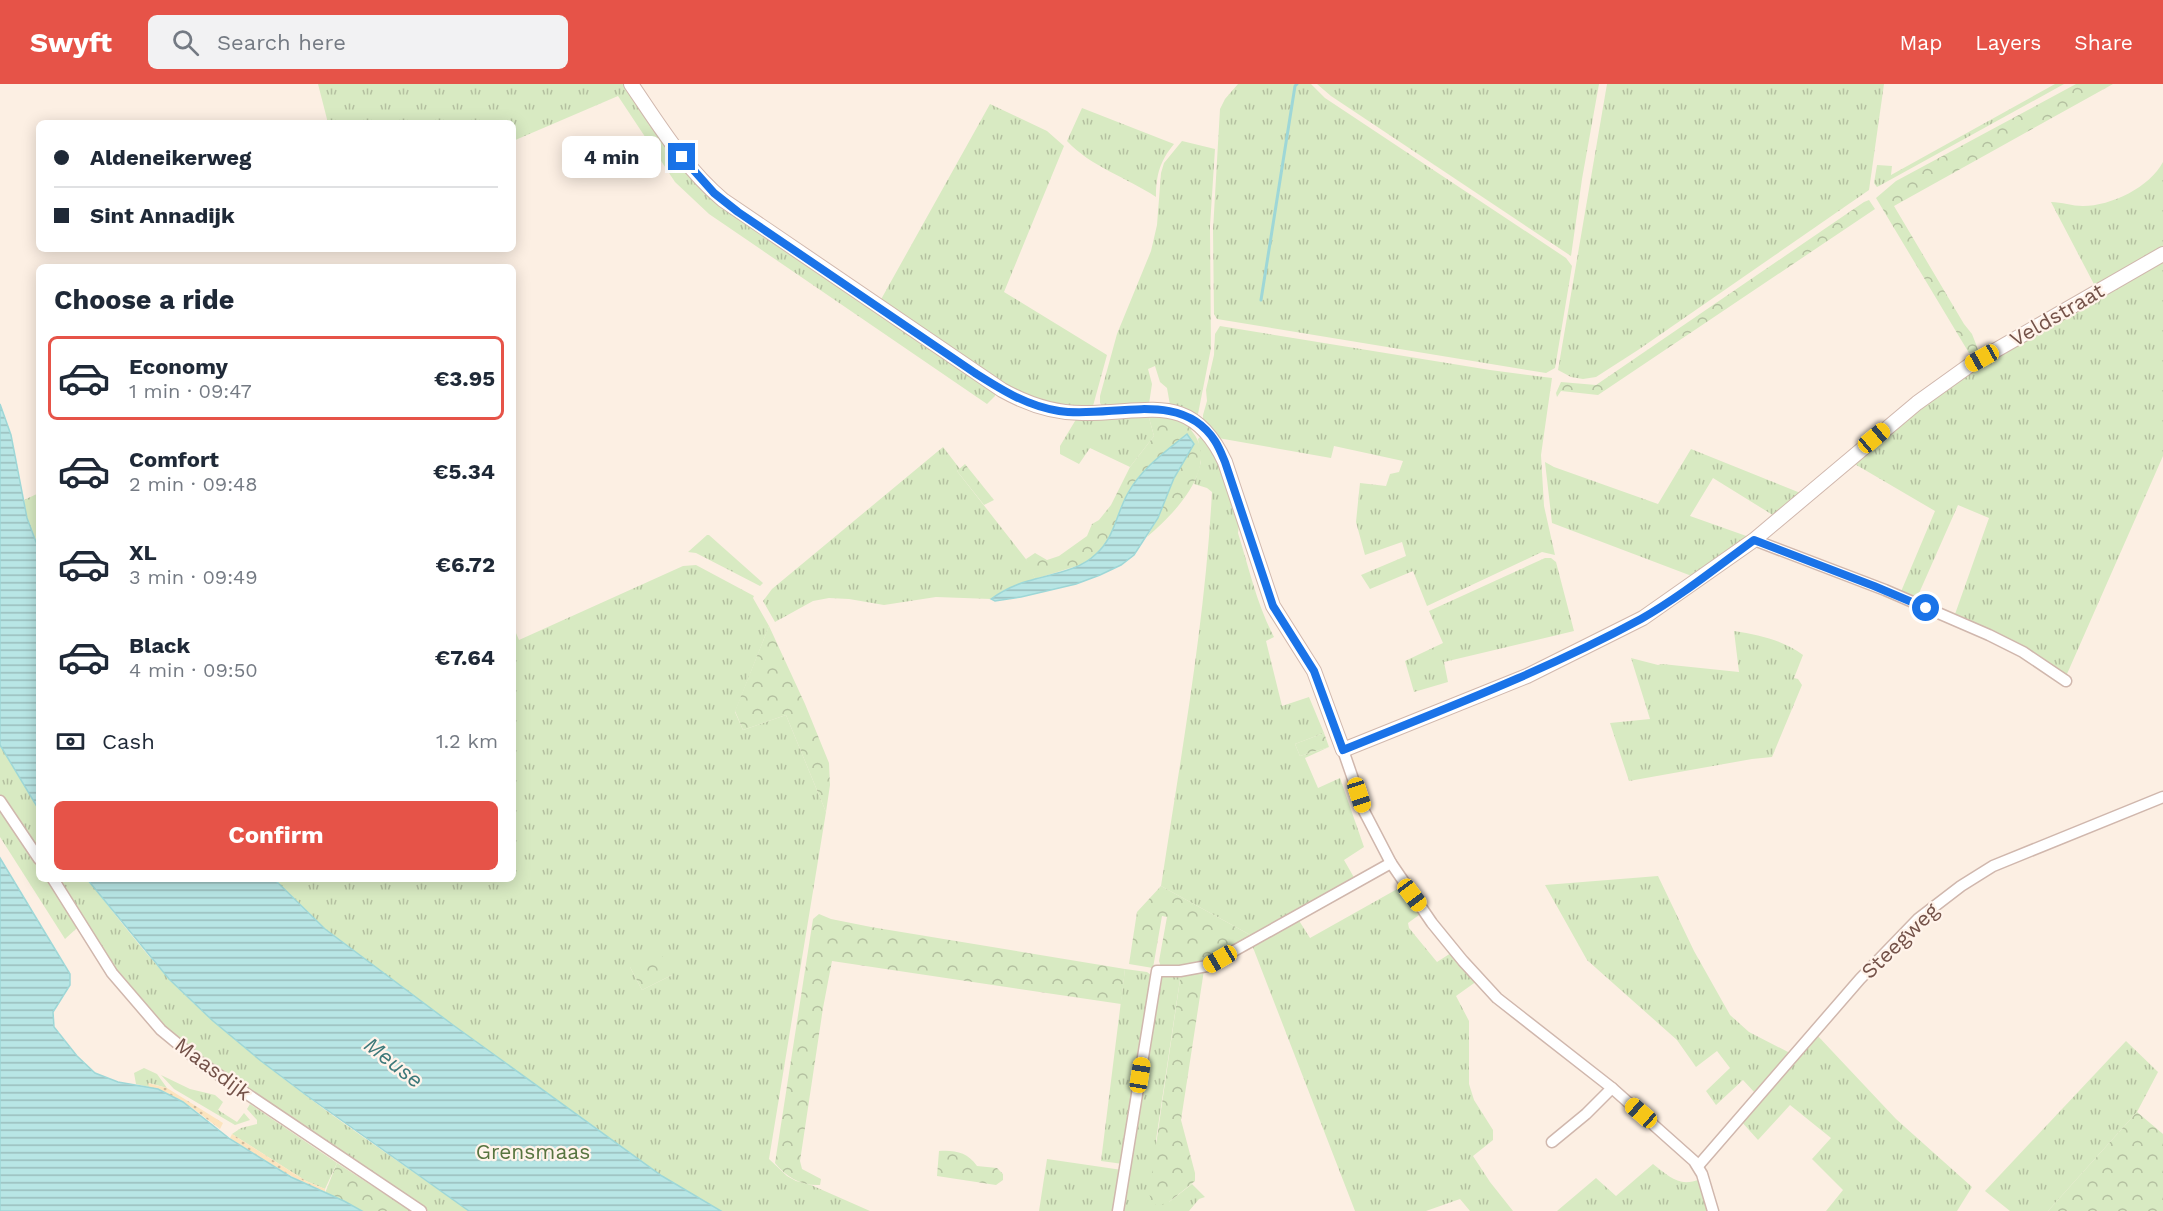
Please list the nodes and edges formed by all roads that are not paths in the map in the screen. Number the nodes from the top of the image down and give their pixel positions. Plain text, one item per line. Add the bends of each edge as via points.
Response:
1 (631, 84) edge
2 (2163, 255) edge
3 (1754, 540) junction
4 (2066, 681) dead end
5 (1343, 750) junction
6 (2163, 797) edge
7 (0, 801) edge
8 (36, 855) edge
9 (1391, 863) junction
10 (55, 882) edge
11 (1612, 1088) junction
12 (1552, 1142) dead end
13 (1698, 1166) junction
14 (421, 1211) edge
15 (1118, 1211) edge
16 (1713, 1211) edge

1 - 5 street via 682,157 738,212 1009,394 1050,409 1167,410 1197,422 1216,442 1273,606 1314,671
2 - 3 street, Veldstraat via 1960,371
3 - 4 street via 1989,635
3 - 5 street, Veldstraat via 1643,618 1527,676
5 - 9 street via 1364,811
6 - 13 street, Steegweg via 1993,866 1918,919 1860,979
7 - 8 street
9 - 11 street via 1432,923 1497,998
9 - 15 street via 1208,966 1157,971
10 - 14 street, Maasdijk via 112,973 161,1030 210,1070
11 - 12 street
11 - 13 street
13 - 16 street

